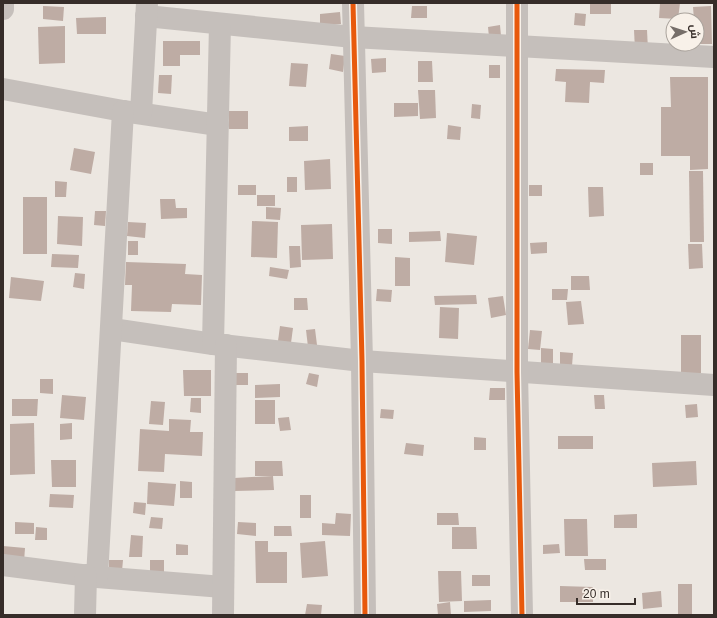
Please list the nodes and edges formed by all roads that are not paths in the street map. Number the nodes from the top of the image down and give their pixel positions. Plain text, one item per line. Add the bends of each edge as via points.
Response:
1 (3, 3) edge
2 (353, 3) edge
3 (517, 3) edge
4 (3, 9) edge
5 (146, 9) edge
6 (220, 24) junction
7 (353, 37) junction
8 (518, 47) junction
9 (714, 57) edge
10 (3, 89) edge
11 (132, 112) junction
12 (218, 125) junction
13 (112, 329) junction
14 (220, 344) junction
15 (362, 361) junction
16 (517, 372) junction
17 (714, 385) edge
18 (3, 565) edge
19 (92, 576) junction
20 (223, 586) junction
21 (85, 615) edge
22 (223, 615) edge
23 (365, 615) edge
24 (522, 615) edge

1 - 4 street
2 - 7 street
3 - 8 street
5 - 6 street
5 - 11 street
6 - 7 street
6 - 12 street
7 - 8 street
7 - 15 street
8 - 9 street
8 - 16 street
10 - 11 street
11 - 12 street
11 - 13 street
12 - 14 street
13 - 14 street
13 - 19 street
14 - 15 street
14 - 20 street
15 - 16 street
15 - 23 street
16 - 17 street
16 - 24 street
18 - 19 street
19 - 20 street
19 - 21 street
20 - 22 street

